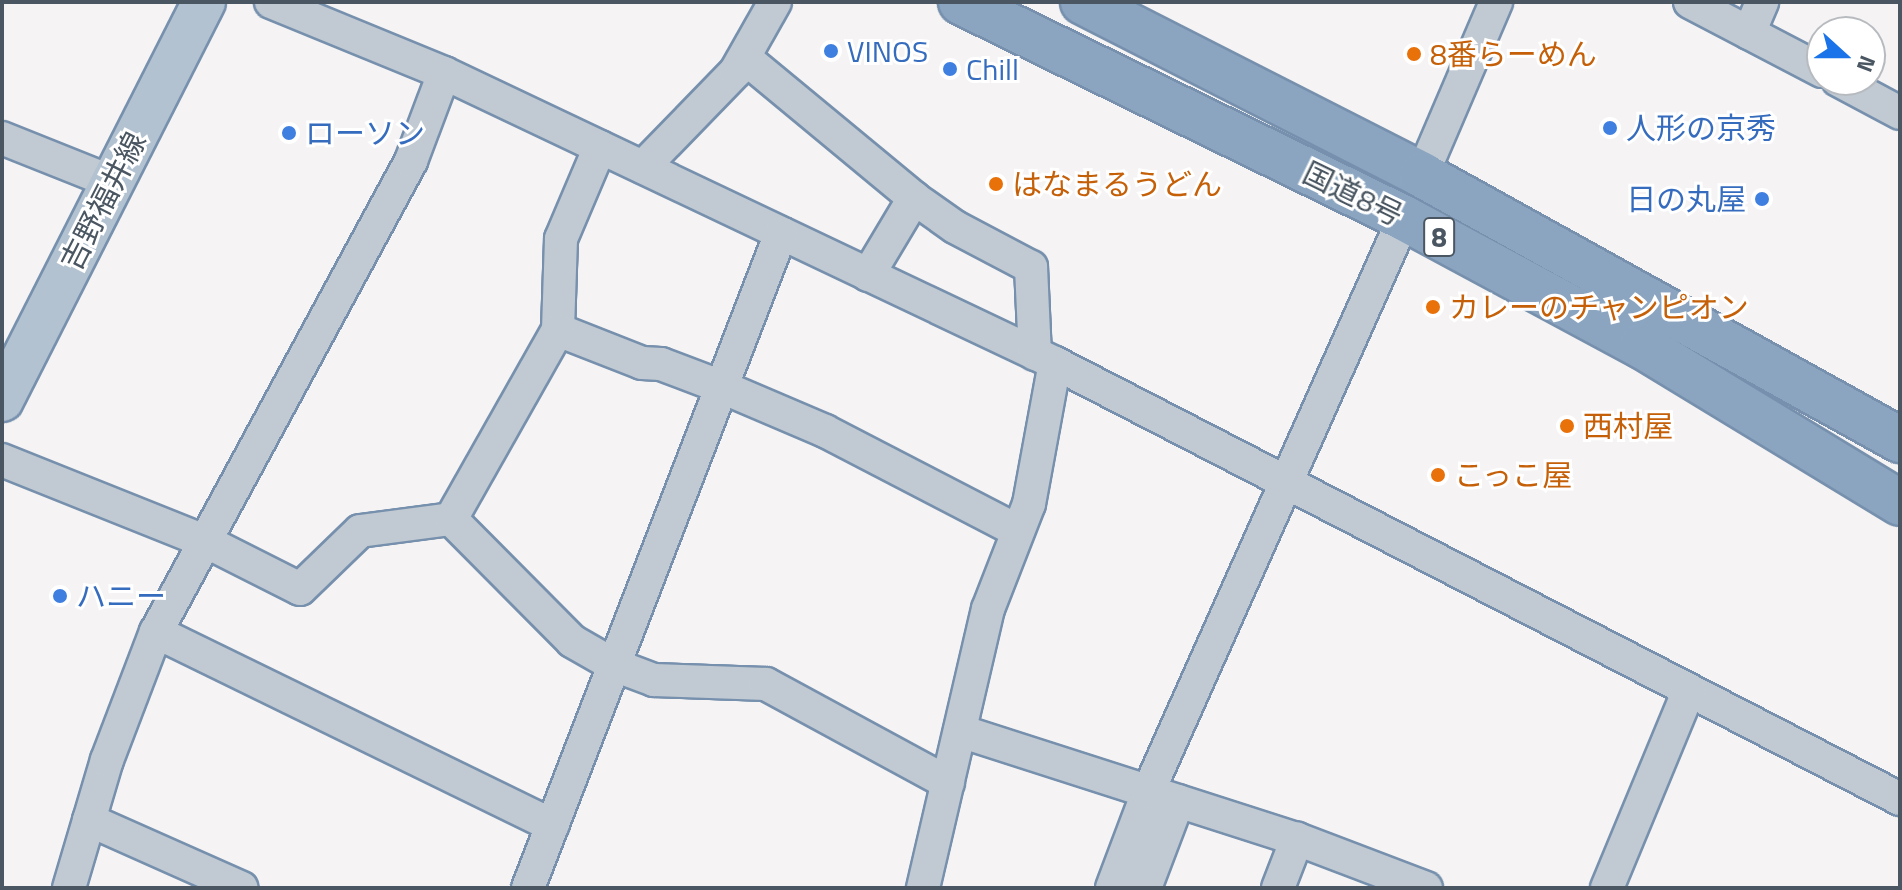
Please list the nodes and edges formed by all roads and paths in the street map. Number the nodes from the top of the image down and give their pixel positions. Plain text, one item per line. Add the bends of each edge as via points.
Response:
1 (204, 2) edge
2 (271, 2) edge
3 (775, 2) edge
4 (961, 2) edge
5 (1083, 2) edge
6 (1496, 2) edge
7 (1690, 2) edge
8 (1762, 2) edge
9 (1749, 33) junction
10 (745, 58) junction
11 (1806, 63) edge
12 (444, 73) junction
13 (1868, 96) edge
14 (1900, 113) edge
15 (2, 138) edge
16 (600, 147) junction
17 (643, 167) junction
18 (1422, 175) junction
19 (112, 182) junction
20 (914, 198) junction
21 (1404, 218) junction
22 (781, 233) junction
23 (868, 275) junction
24 (558, 330) junction
25 (1045, 359) junction
26 (722, 387) junction
27 (2, 400) edge
28 (1900, 440) edge
29 (2, 460) edge
30 (1285, 480) junction
31 (1900, 503) edge
32 (451, 519) junction
33 (1018, 531) junction
34 (205, 541) junction
35 (156, 632) junction
36 (614, 665) junction
37 (1689, 690) junction
38 (960, 731) junction
39 (948, 783) junction
40 (1163, 797) junction
41 (1900, 799) edge
42 (89, 820) junction
43 (552, 825) junction
44 (1297, 839) junction
45 (69, 888) edge
46 (242, 888) edge
47 (528, 888) edge
48 (923, 888) edge
49 (1112, 888) edge
50 (1145, 888) edge
51 (1278, 888) edge
52 (1426, 888) edge
53 (1607, 888) edge

1 - 19 main road, 吉野福井線
2 - 12 street
3 - 10 street
4 - 21 highway, 国道8号 / 8
5 - 18 highway, 国道8号 / 8
6 - 18 street
7 - 9 street
8 - 9 street
9 - 11 street
10 - 17 street
10 - 20 street
12 - 16 street
12 - 34 street via 411,161
13 - 14 street
15 - 19 street
16 - 17 street
16 - 24 street via 561,239
17 - 22 street
18 - 28 highway, 国道8号 / 8
19 - 27 main road, 吉野福井線
20 - 23 street
20 - 25 street via 955,227 1031,267
21 - 30 street
21 - 31 highway, 国道8号 / 8 via 1642,346
22 - 23 street
22 - 26 street
23 - 25 street
24 - 26 street
24 - 32 street
25 - 30 street
25 - 33 street via 1029,504
26 - 33 street via 825,431
26 - 36 street
29 - 34 street
30 - 37 street
30 - 40 street
32 - 34 street via 360,531 300,589
32 - 36 street via 572,641
33 - 38 street via 988,609
34 - 35 street
35 - 42 street
35 - 43 street
36 - 39 street via 654,680 766,684
36 - 43 street
37 - 41 street
37 - 53 street
38 - 39 street
38 - 40 street
39 - 48 street
40 - 44 street
40 - 49 street
40 - 50 street
42 - 45 street
42 - 46 street
43 - 47 street
44 - 51 street
44 - 52 street

